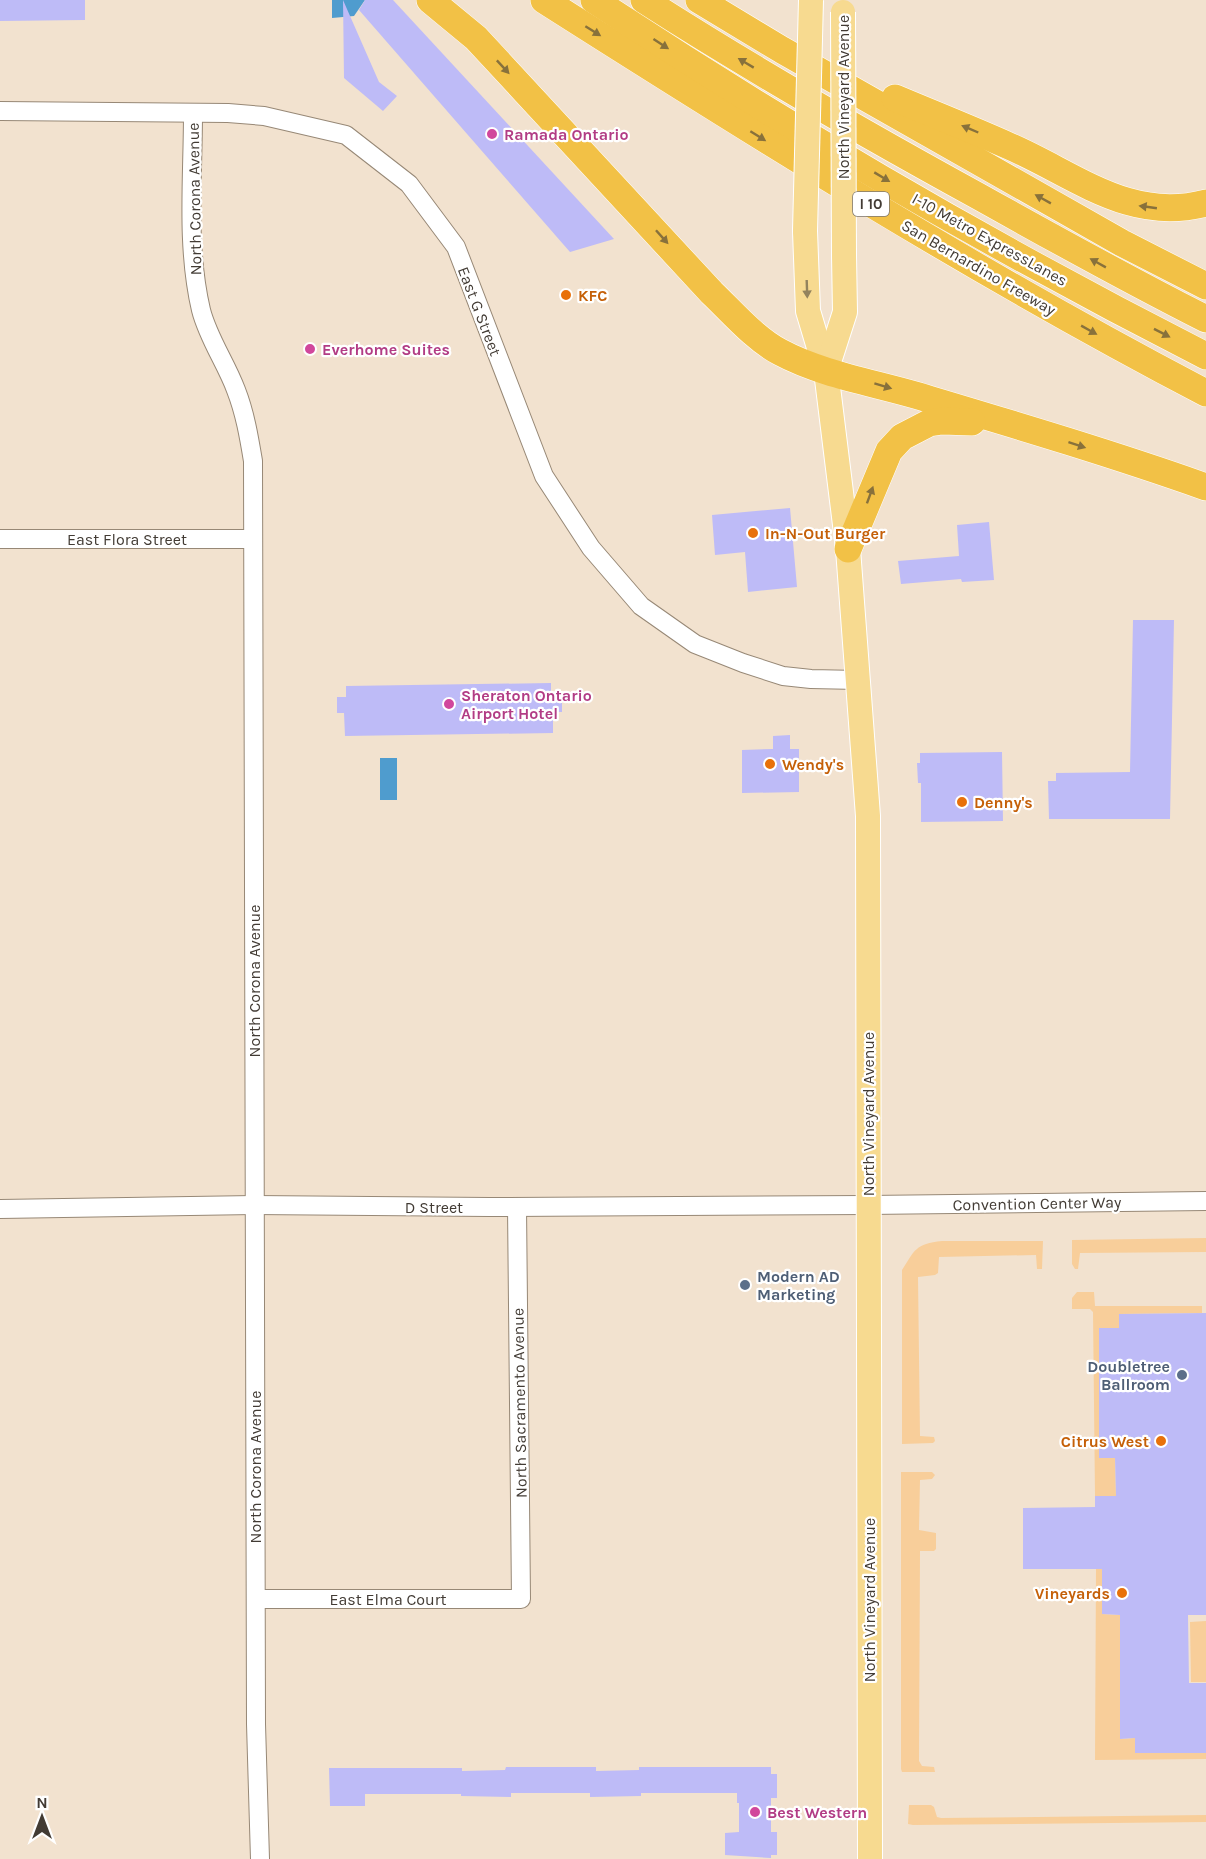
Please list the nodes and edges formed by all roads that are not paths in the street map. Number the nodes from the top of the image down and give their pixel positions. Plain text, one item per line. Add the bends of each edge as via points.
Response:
1 (430, 0) edge
2 (544, 0) edge
3 (594, 0) edge
4 (644, 0) edge
5 (699, 0) edge
6 (811, 0) edge
7 (845, 4) edge
8 (782, 50) junction
9 (0, 111) edge
10 (192, 113) junction
11 (1206, 203) edge
12 (1206, 285) edge
13 (1206, 319) edge
14 (1206, 356) edge
15 (826, 371) junction
16 (1206, 393) edge
17 (1021, 427) junction
18 (1206, 487) edge
19 (0, 539) edge
20 (253, 539) junction
21 (848, 549) junction
22 (858, 680) junction
23 (1206, 1201) edge
24 (254, 1205) junction
25 (868, 1205) junction
26 (517, 1207) junction
27 (0, 1209) edge
28 (256, 1599) junction
29 (521, 1599) joint
30 (260, 1859) edge
31 (870, 1859) edge

1 -> 15 highway via 476,38 746,327 779,352
2 -> 16 highway, San Bernardino Freeway / I 10 via 766,141 1012,288
3 -> 14 highway, I-10 Metro ExpressLanes via 695,67 948,216
13 -> 4 highway, I-10 Metro ExpressLanes via 883,144
5 - 8 highway
6 -> 15 main road, North Vineyard Avenue, bridge via 805,231 808,311
7 - 15 main road, North Vineyard Avenue, bridge via 845,312
11 -> 8 highway via 1164,209 1127,203 1011,147
12 -> 8 highway via 1122,243
9 - 10 street, East G Street
10 - 20 street, North Corona Avenue via 195,279 202,313 247,425 253,461
10 - 22 street, East G Street via 264,116 346,135 409,184 456,247 544,476 591,548 640,606 695,644 743,663 811,680
15 -> 17 highway
15 - 21 main road, North Vineyard Avenue
17 -> 18 highway
21 -> 17 highway via 889,451 902,437 942,421
19 - 20 street, East Flora Street
20 - 24 street, North Corona Avenue
21 - 22 main road, North Vineyard Avenue
22 - 25 main road, North Vineyard Avenue via 868,816
23 - 25 street, Convention Center Way
24 - 26 street, D Street
24 - 27 street, D Street
24 - 28 street, North Corona Avenue
25 - 26 street, D Street
25 - 31 main road, North Vineyard Avenue
26 - 29 street, North Sacramento Avenue
28 - 29 street, East Elma Court
28 - 30 street, North Corona Avenue

